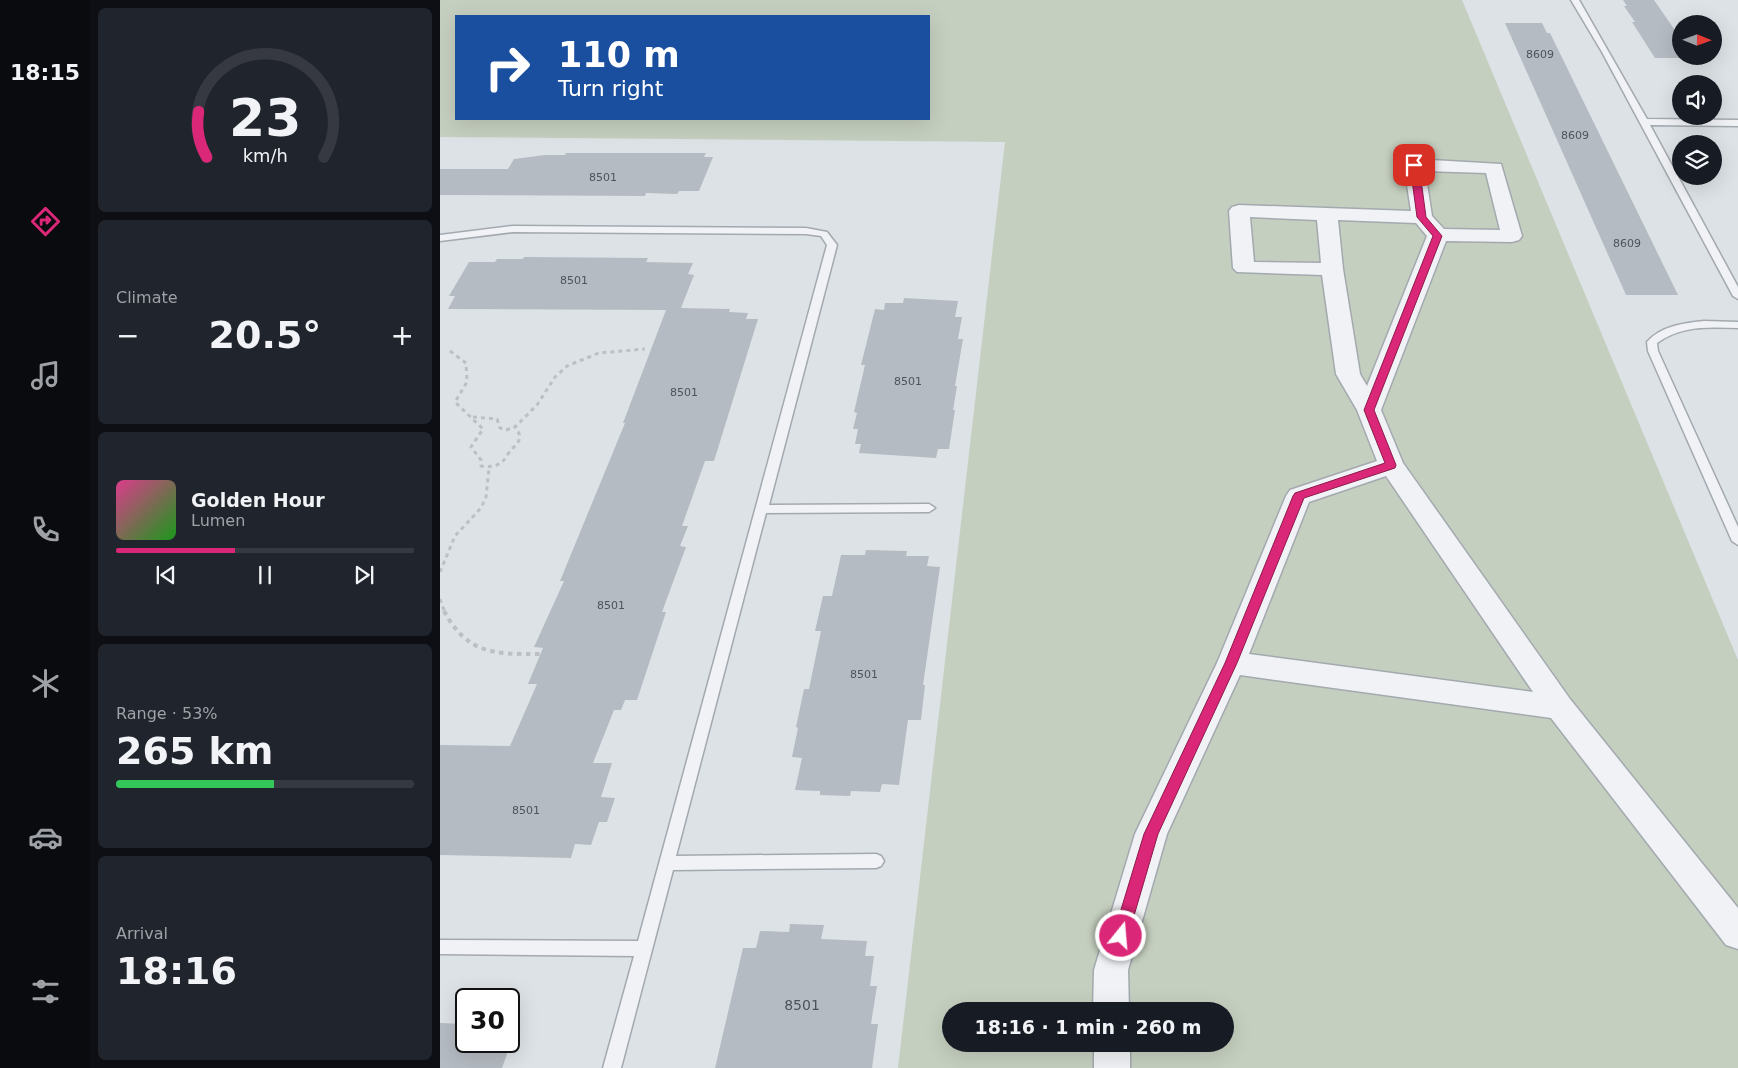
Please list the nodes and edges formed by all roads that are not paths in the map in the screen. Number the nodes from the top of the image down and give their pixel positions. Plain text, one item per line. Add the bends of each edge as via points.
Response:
1 (1574, 0) edge
2 (1644, 122) junction
3 (1738, 123) edge
4 (1328, 215) junction
5 (1430, 226) junction
6 (440, 238) edge
7 (1332, 269) junction
8 (1738, 296) edge
9 (1738, 324) edge
10 (1369, 410) junction
11 (1391, 465) junction
12 (929, 508) dead end
13 (761, 509) junction
14 (1738, 540) edge
15 (1231, 663) junction
16 (1560, 707) junction
17 (876, 861) dead end
18 (667, 863) junction
19 (1738, 934) edge
20 (440, 947) edge
21 (644, 949) junction
22 (1111, 1002) edge
23 (1112, 1052) edge
24 (612, 1068) edge
25 (1112, 1068) edge

1 - 2 lane
2 - 3 lane
2 - 8 lane
4 - 5 street
4 - 7 street
4 - 7 street via 1240,211 1244,268
5 - 5 street via 1512,236 1494,168 1414,165
5 - 10 street
6 - 13 lane via 513,229 806,231 824,234 832,245
7 - 10 street via 1348,374
9 - 14 lane via 1677,328 1659,335 1652,342 1653,351
10 - 11 street
11 - 15 street via 1299,496
11 - 16 street
12 - 13 lane
13 - 18 lane
15 - 16 street
15 - 22 street via 1151,834 1111,970
16 - 19 street
17 - 18 lane
18 - 21 lane
20 - 21 lane
21 - 24 lane
23 - 25 street

